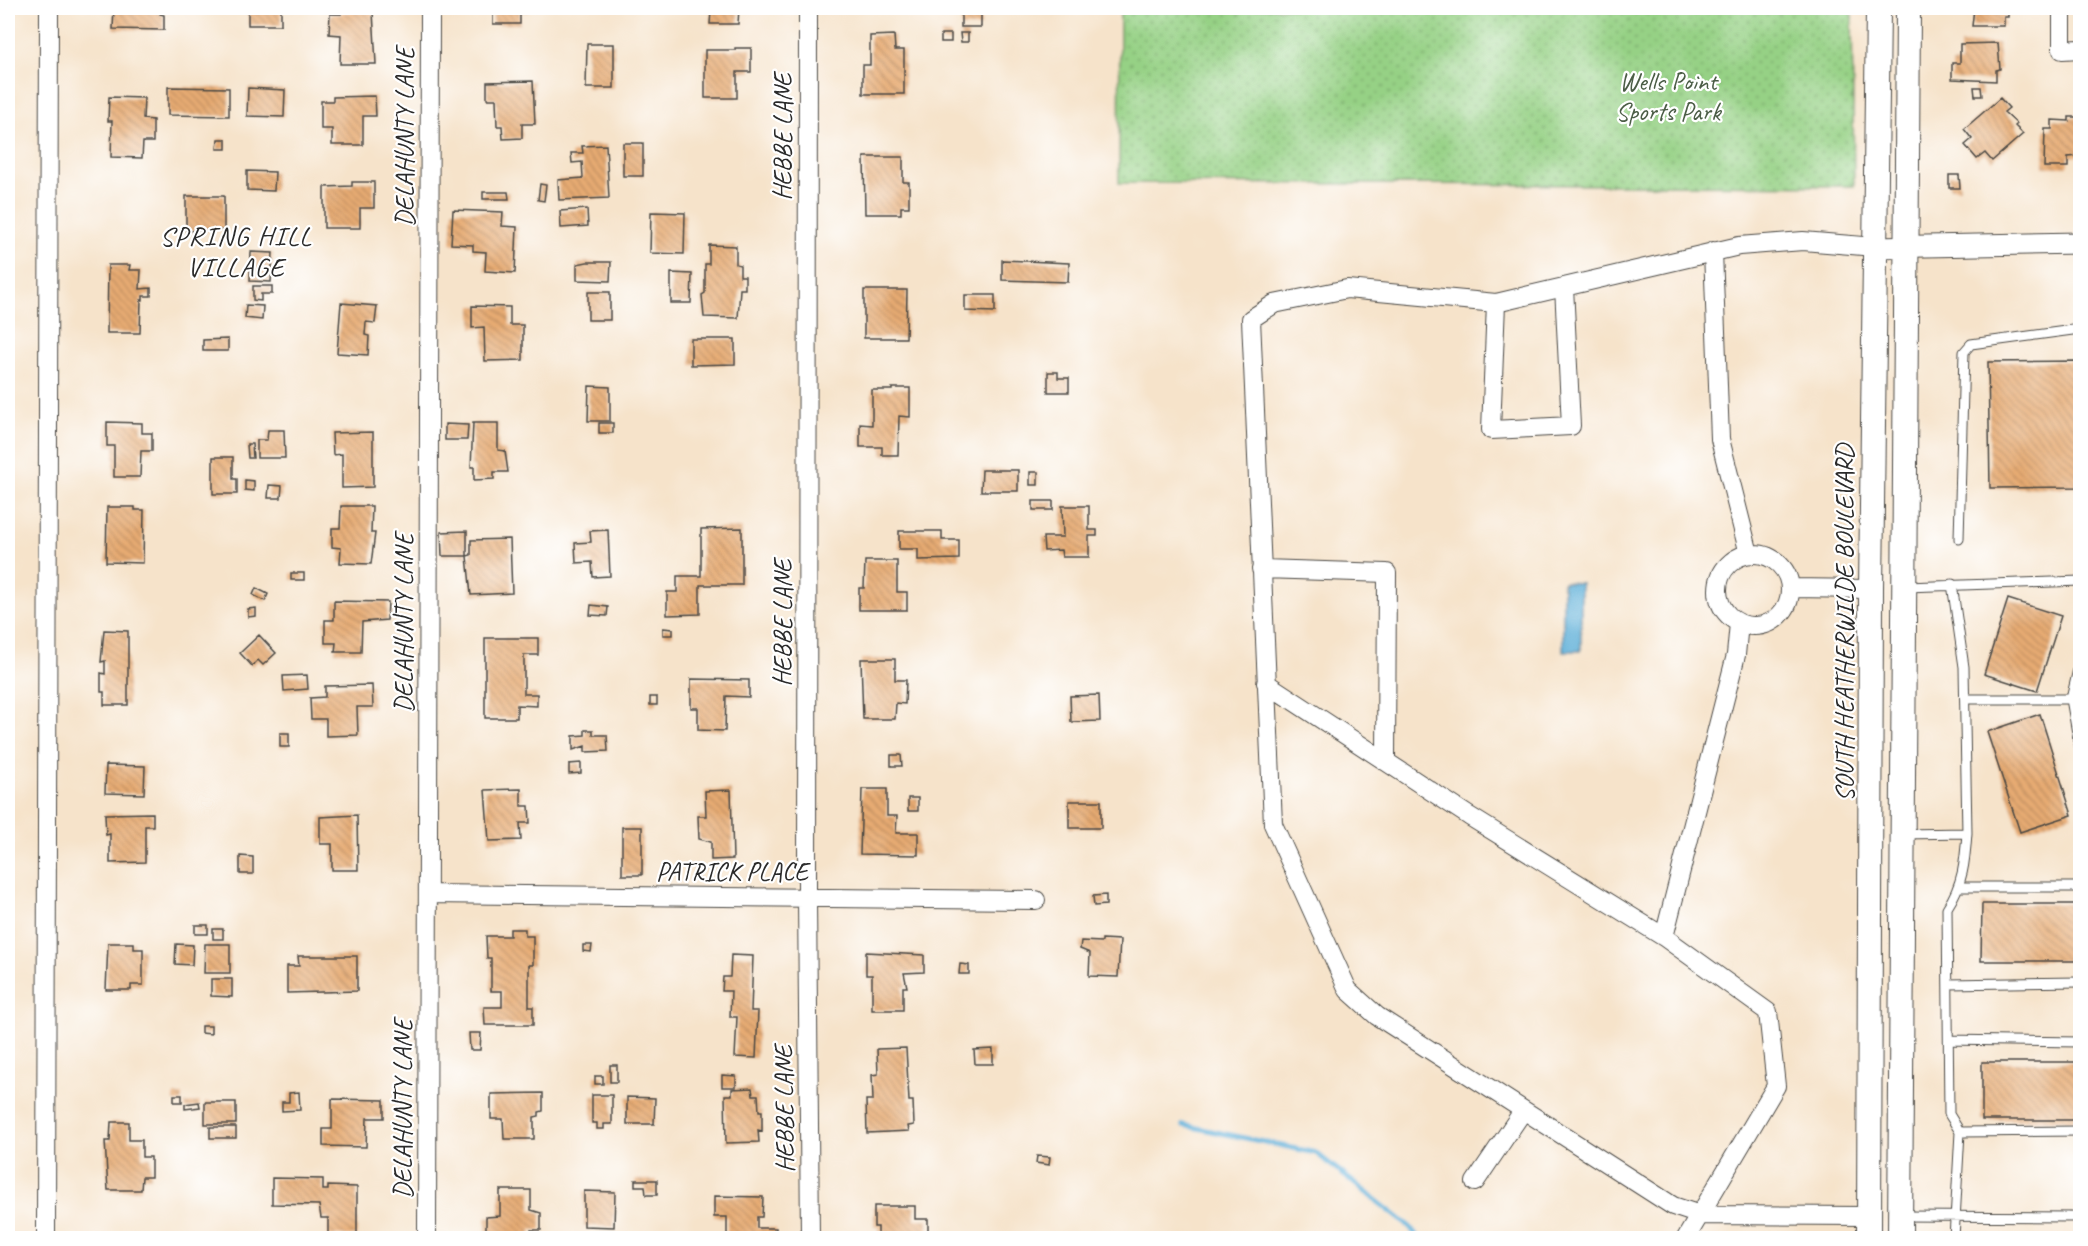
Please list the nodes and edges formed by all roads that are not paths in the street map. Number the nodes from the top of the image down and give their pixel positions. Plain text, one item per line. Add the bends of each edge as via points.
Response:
1 (49, 8) edge
2 (430, 8) edge
3 (808, 8) edge
4 (1878, 8) edge
5 (1908, 8) edge
6 (2062, 8) edge
7 (2080, 50) edge
8 (2080, 243) edge
9 (1875, 247) junction
10 (1906, 248) junction
11 (1713, 252) junction
12 (1564, 287) junction
13 (1496, 303) junction
14 (2080, 329) edge
15 (1959, 539) dead end
16 (1749, 554) junction
17 (1261, 569) junction
18 (2080, 580) edge
19 (1952, 584) junction
20 (1903, 587) junction
21 (1790, 588) junction
22 (1871, 589) junction
23 (1739, 623) junction
24 (2080, 661) edge
25 (1266, 683) junction
26 (1965, 699) junction
27 (2076, 699) edge
28 (2080, 750) edge
29 (1386, 761) junction
30 (1967, 833) junction
31 (1901, 834) junction
32 (1959, 887) junction
33 (2080, 887) edge
34 (428, 894) junction
35 (807, 897) junction
36 (1036, 900) dead end
37 (1664, 937) junction
38 (2080, 982) edge
39 (1949, 984) junction
40 (1949, 1040) junction
41 (2080, 1042) edge
42 (1523, 1111) junction
43 (2080, 1131) edge
44 (1960, 1132) junction
45 (1476, 1182) dead end
46 (1700, 1215) junction
47 (1954, 1216) junction
48 (2080, 1217) edge
49 (1869, 1227) edge
50 (1900, 1227) edge
51 (46, 1239) edge
52 (427, 1239) edge
53 (810, 1239) edge
54 (1686, 1239) edge
55 (1954, 1239) edge

1 - 51 street
2 - 34 street, DELAHUNTY LANE
3 - 35 street, HEBBE LANE
4 - 9 main road, SOUTH HEATHERWILDE BOULEVARD
5 - 10 main road
6 - 7 street via 2061,50
8 - 10 street
9 - 10 street
9 - 11 street via 1803,241
9 - 22 main road, SOUTH HEATHERWILDE BOULEVARD
10 - 20 main road
11 - 12 street
11 - 16 street via 1720,439
12 - 13 street
12 - 13 street via 1571,426 1491,430
13 - 17 street via 1347,289 1274,304 1251,319
14 - 15 lane via 1971,344 1964,352
16 - 21 street via 1772,558 1781,566
16 - 23 street via 1728,564 1718,585 1722,608
17 - 25 street
17 - 29 street via 1387,573
18 - 19 lane
19 - 20 lane
19 - 26 lane
20 - 22 main road
20 - 31 main road
21 - 22 street
21 - 23 street via 1788,600 1774,620 1751,626
22 - 49 main road, SOUTH HEATHERWILDE BOULEVARD
23 - 37 street via 1736,655
24 - 27 lane
25 - 29 street
25 - 42 street via 1273,824 1348,990 1377,1016
26 - 27 lane
26 - 30 lane
27 - 28 lane
29 - 37 street
30 - 31 lane
30 - 32 lane via 1964,874
31 - 50 main road
32 - 33 lane
32 - 39 lane via 1947,908
34 - 35 street, PATRICK PLACE
34 - 52 street, DELAHUNTY LANE
35 - 36 street, PATRICK PLACE
35 - 53 street, HEBBE LANE
37 - 46 street via 1768,1012 1776,1086
38 - 39 lane
39 - 40 lane
40 - 41 lane
40 - 44 lane via 1949,1114
42 - 45 street
42 - 46 street via 1673,1206
43 - 44 lane
44 - 47 lane
46 - 49 street
46 - 54 street
47 - 48 lane
47 - 50 lane
47 - 55 lane
49 - 50 main road

